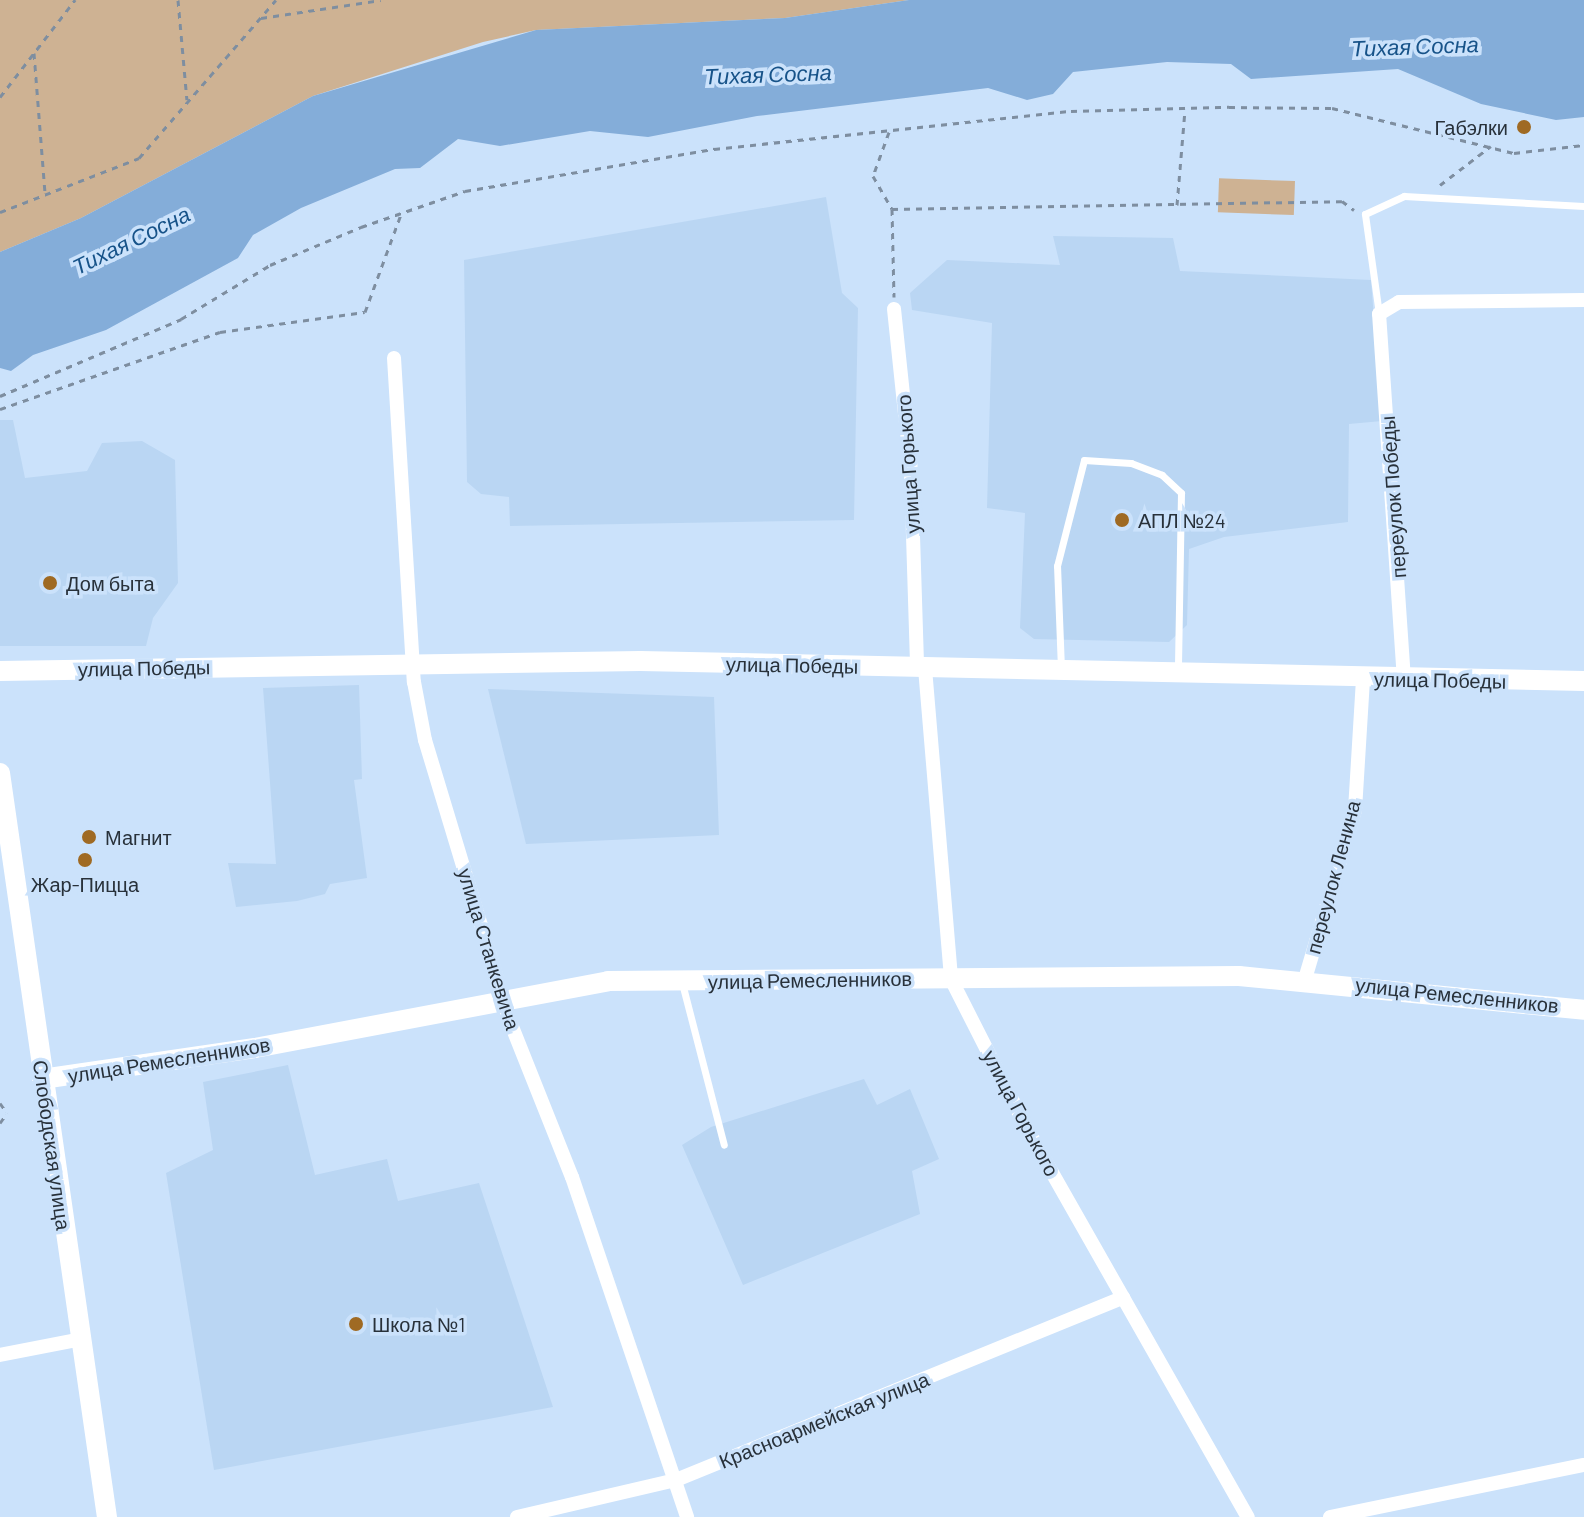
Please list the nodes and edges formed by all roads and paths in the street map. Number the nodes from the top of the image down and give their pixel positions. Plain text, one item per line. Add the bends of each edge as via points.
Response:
1 (75, 0) edge
2 (178, 0) edge
3 (276, 0) edge
4 (381, 0) edge
5 (261, 18) junction
6 (34, 53) junction
7 (0, 97) edge
8 (188, 102) junction
9 (1185, 108) junction
10 (889, 131) junction
11 (1491, 145) junction
12 (1584, 145) edge
13 (45, 194) junction
14 (1425, 198) junction
15 (1177, 205) junction
16 (1584, 206) edge
17 (892, 209) junction
18 (0, 212) edge
19 (402, 213) junction
20 (1365, 214) junction
21 (1584, 300) edge
22 (894, 309) joint
23 (1379, 314) junction
24 (394, 358) dead end
25 (0, 396) edge
26 (0, 409) edge
27 (416, 664) junction
28 (921, 668) junction
29 (0, 671) edge
30 (1062, 672) junction
31 (1178, 674) junction
32 (1363, 679) junction
33 (1404, 680) junction
34 (1584, 681) edge
35 (0, 773) edge
36 (951, 979) junction
37 (1305, 979) junction
38 (682, 981) junction
39 (504, 996) junction
40 (1584, 1010) edge
41 (42, 1079) junction
42 (0, 1103) edge
43 (0, 1113) edge
44 (7, 1113) junction
45 (0, 1123) edge
46 (724, 1145) dead end
47 (1123, 1298) junction
48 (82, 1339) junction
49 (0, 1355) edge
50 (1584, 1465) edge
51 (676, 1480) junction
52 (107, 1517) edge
53 (517, 1517) edge
54 (687, 1517) edge
55 (1248, 1517) edge
56 (1330, 1517) edge

1 - 6 path
2 - 8 path
3 - 5 path
4 - 5 path
5 - 8 path
6 - 7 path
6 - 13 path
8 - 13 path via 139,158
9 - 10 path via 1071,111
9 - 11 path via 1332,108
9 - 15 path
10 - 17 path via 873,176
10 - 19 path via 667,156 465,191
11 - 12 path via 1514,153
11 - 14 path
13 - 18 path
14 - 16 lane
14 - 20 lane via 1404,196
15 - 17 path
15 - 20 path via 1342,201
17 - 22 path
19 - 25 path via 270,265 181,319
19 - 26 path via 365,312 220,332
20 - 23 lane
21 - 23 street via 1399,302
22 - 28 street, улица Горького via 911,472
23 - 33 street, переулок Победы
24 - 27 street, улица Станкевича
27 - 28 street, улица Победы
27 - 29 street, улица Победы
27 - 39 street, улица Станкевича via 425,740
28 - 30 street, улица Победы
28 - 36 street, улица Горького
30 - 31 street, улица Победы
30 - 31 lane via 1057,566 1084,460 1131,463 1162,475 1181,493
31 - 32 street, улица Победы
32 - 33 street, улица Победы
32 - 37 street, переулок Ленина via 1355,810
33 - 34 street, улица Победы
35 - 41 street, Слободская улица
36 - 37 street, улица Ремесленников
36 - 38 street, улица Ремесленников
36 - 47 street, улица Горького
37 - 40 street, улица Ремесленников
38 - 39 street, улица Ремесленников via 608,981
38 - 46 lane
39 - 41 street, улица Ремесленников via 255,1048
39 - 51 street, улица Станкевича
41 - 48 street, Слободская улица
42 - 44 path
43 - 44 path
44 - 45 path
47 - 51 street, Красноармейская улица
47 - 55 street, улица Горького
48 - 49 street
48 - 52 street, Слободская улица
50 - 56 street
51 - 53 street, Красноармейская улица
51 - 54 street, улица Станкевича

